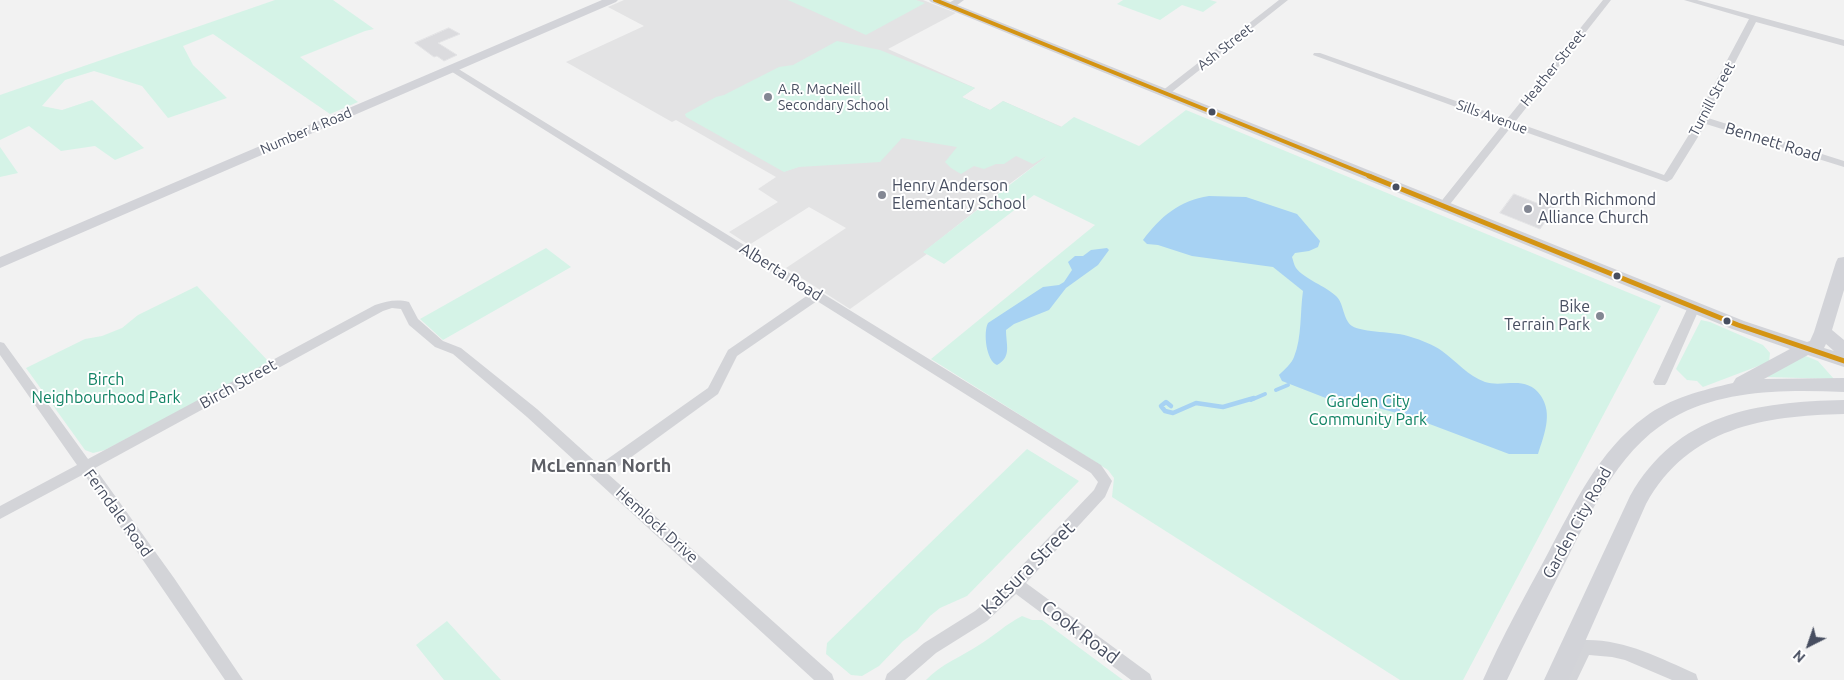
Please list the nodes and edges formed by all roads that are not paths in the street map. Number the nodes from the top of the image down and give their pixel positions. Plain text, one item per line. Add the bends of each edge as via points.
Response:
1 (612, 0) edge
2 (935, 0) edge
3 (1284, 0) edge
4 (1607, 0) edge
5 (1688, 0) edge
6 (955, 3) edge
7 (1754, 18) junction
8 (1844, 43) edge
9 (1317, 55) dead end
10 (452, 68) junction
11 (1165, 93) junction
12 (1703, 120) junction
13 (1509, 123) junction
14 (1844, 164) edge
15 (1667, 179) joint
16 (1443, 206) junction
17 (1844, 262) edge
18 (0, 263) edge
19 (817, 295) junction
20 (392, 304) joint
21 (1694, 307) junction
22 (1738, 325) junction
23 (1818, 345) junction
24 (0, 346) edge
25 (1844, 350) edge
26 (1844, 361) edge
27 (1781, 362) junction
28 (1844, 371) edge
29 (1660, 382) dead end
30 (1844, 385) edge
31 (1726, 391) junction
32 (1844, 407) edge
33 (85, 467) junction
34 (599, 473) junction
35 (1105, 481) joint
36 (3, 511) edge
37 (1016, 585) junction
38 (235, 680) edge
39 (826, 680) edge
40 (893, 680) edge
41 (1144, 680) edge
42 (1495, 680) edge
43 (1556, 680) edge
44 (1570, 680) edge
45 (1690, 680) edge

1 - 10 main road, Number 4 Road
2 - 6 main road
3 - 11 street, Ash Street
4 - 13 street, Heather Street
5 - 7 street
6 - 11 main road
7 - 8 street
7 - 12 street, Turnill Street
9 - 13 street, Sills Avenue
10 - 18 main road, Number 4 Road
10 - 19 street, Alberta Road
11 - 16 main road
12 - 14 street, Bennett Road
12 - 15 street, Turnill Street
13 - 15 street, Sills Avenue
13 - 16 street, Heather Street
16 - 21 main road
17 - 23 main road
19 - 34 street via 732,353 713,392
19 - 35 street, Alberta Road via 1096,469
20 - 33 street, Birch Street via 324,337
20 - 34 street, Hemlock Drive via 405,305 413,322 439,344 457,351
21 - 22 main road
21 - 29 street
22 - 23 main road
22 - 27 main road via 1770,344 1781,355
23 - 25 main road
23 - 26 main road
23 - 27 main road
23 - 28 main road
23 - 30 main road via 1825,363
24 - 33 street, Ferndale Road
27 - 31 main road
30 - 31 main road, Garden City Road via 1787,383
31 - 42 main road, Garden City Road via 1698,398 1654,420 1612,461 1576,520
32 - 43 main road via 1761,413 1704,434 1666,460 1638,502
33 - 36 street, Birch Street
33 - 38 street, Ferndale Road
34 - 39 street, Hemlock Drive
35 - 37 street, Katsura Street via 1100,493
37 - 40 street, Katsura Street via 981,616 930,648
37 - 41 street, Cook Road
44 - 45 street via 1584,648 1596,647 1632,656

